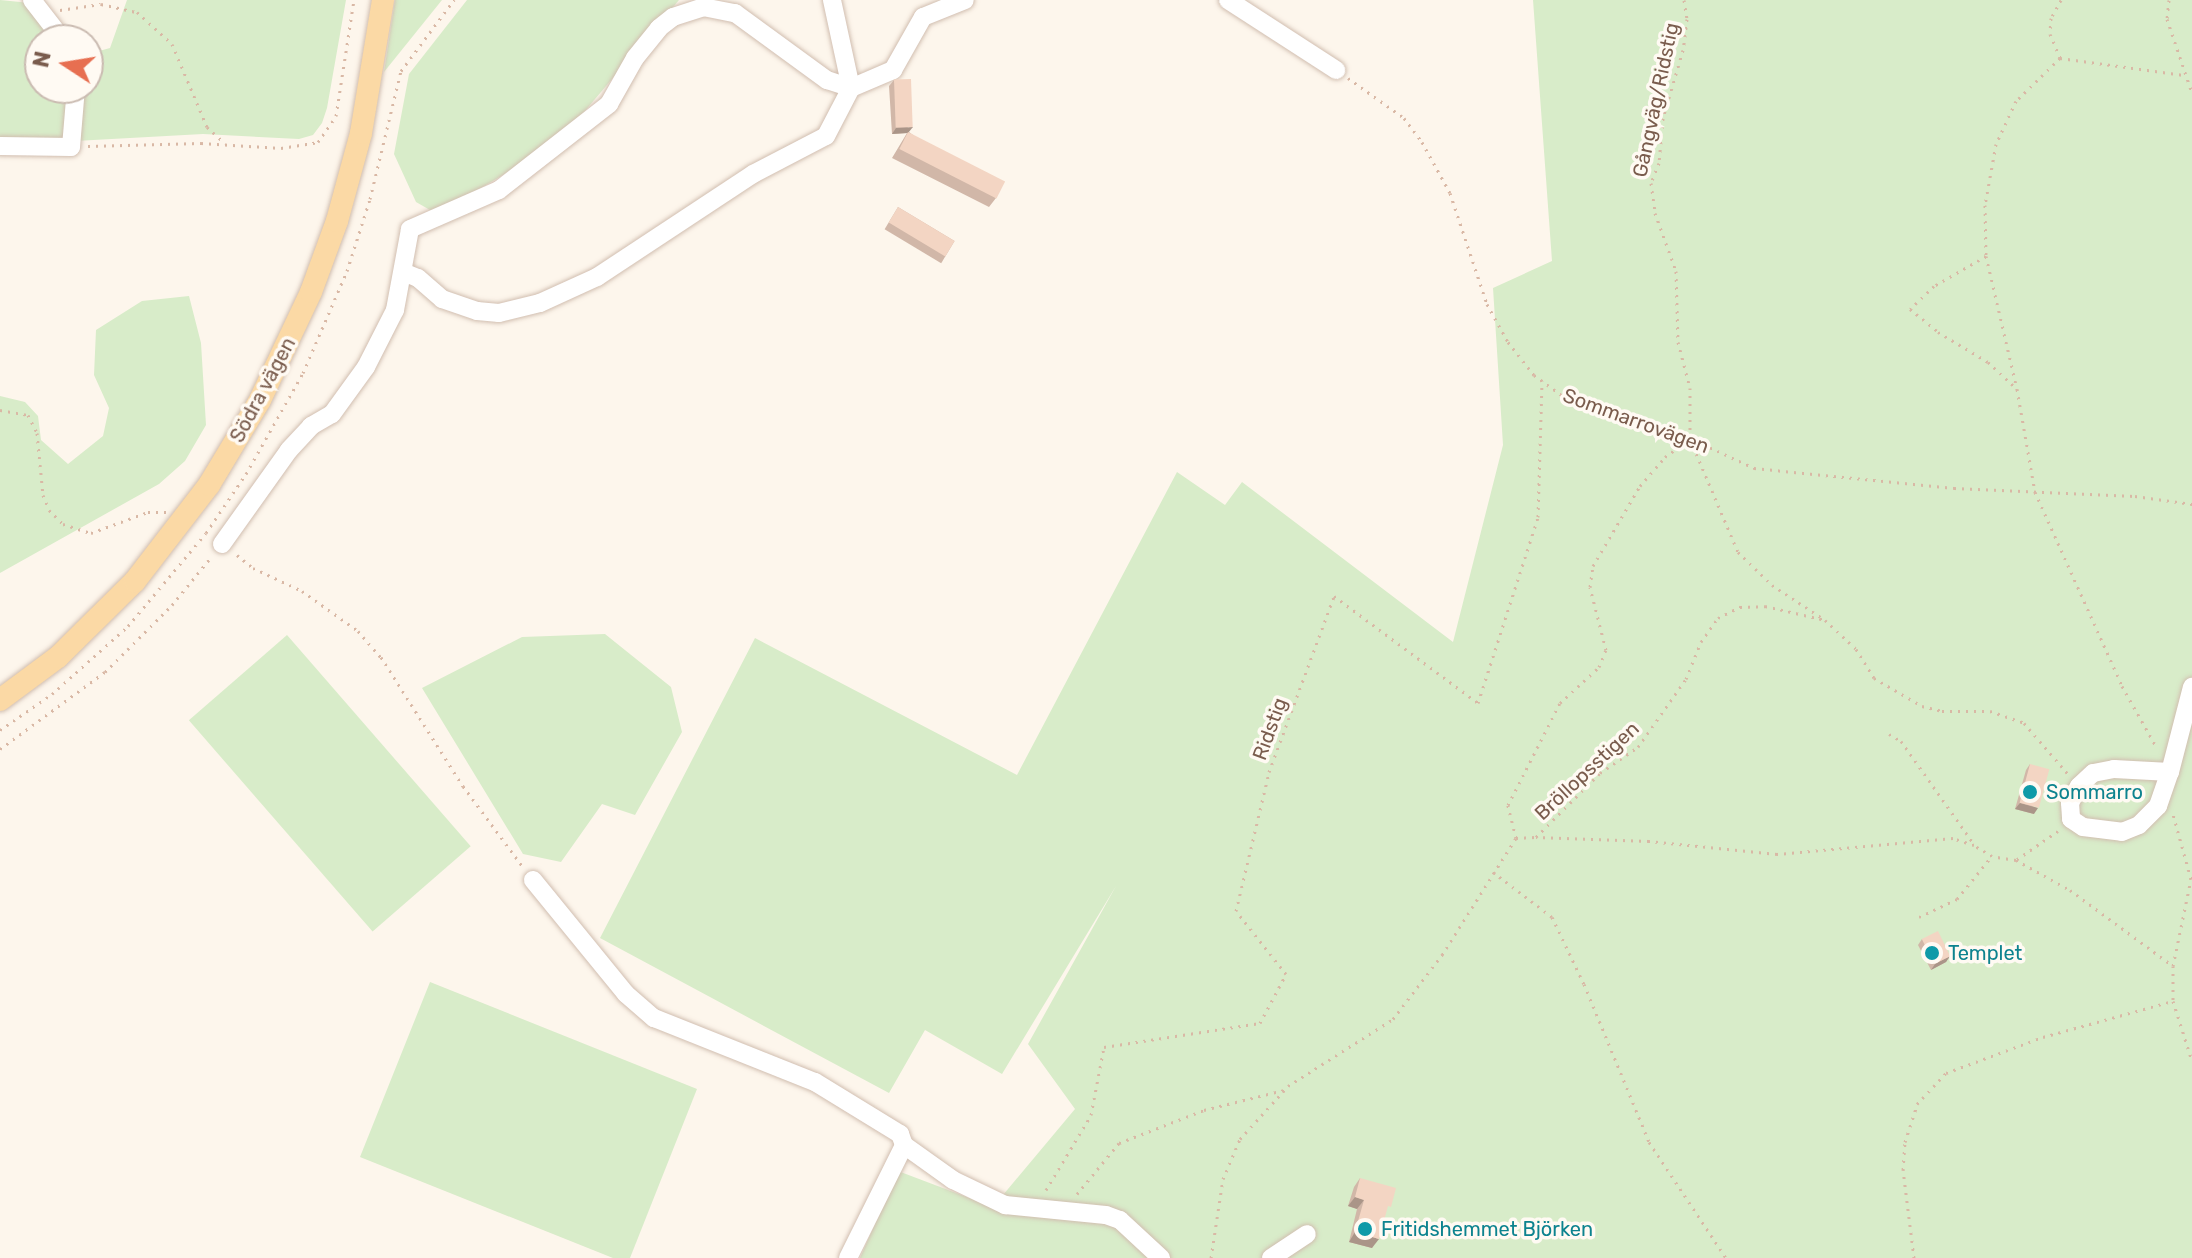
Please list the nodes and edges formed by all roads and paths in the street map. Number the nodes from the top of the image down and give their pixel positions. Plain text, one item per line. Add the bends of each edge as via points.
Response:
1 (354, 0) edge
2 (383, 0) edge
3 (832, 0) edge
4 (965, 0) edge
5 (1228, 0) edge
6 (1684, 0) edge
7 (2061, 0) edge
8 (2169, 0) edge
9 (38, 7) edge
10 (51, 24) edge
11 (2060, 58) junction
12 (1336, 70) joint
13 (2184, 75) junction
14 (851, 88) junction
15 (2192, 93) edge
16 (75, 104) edge
17 (225, 143) junction
18 (0, 146) edge
19 (71, 147) junction
20 (1986, 256) junction
21 (403, 272) junction
22 (1542, 381) junction
23 (2017, 389) junction
24 (0, 410) edge
25 (1690, 439) junction
26 (2035, 492) junction
27 (2192, 504) edge
28 (184, 519) junction
29 (222, 544) junction
30 (1825, 620) junction
31 (2192, 687) edge
32 (0, 700) edge
33 (1889, 734) dead end
34 (0, 749) edge
35 (2170, 772) junction
36 (2079, 786) junction
37 (2162, 792) junction
38 (2071, 819) junction
39 (1536, 837) junction
40 (1516, 838) junction
41 (1974, 845) junction
42 (1992, 856) junction
43 (2016, 860) junction
44 (1493, 872) junction
45 (533, 880) joint
46 (1919, 917) dead end
47 (2173, 966) junction
48 (2173, 1001) junction
49 (2192, 1061) edge
50 (1284, 1090) junction
51 (904, 1145) junction
52 (1032, 1208) junction
53 (1059, 1211) junction
54 (1307, 1234) dead end
55 (848, 1258) edge
56 (1161, 1258) edge
57 (1211, 1258) edge
58 (1271, 1258) edge
59 (1726, 1258) edge
60 (1914, 1258) edge

1 - 17 path via 336,116 318,142 281,148
2 - 28 main road, Södra vägen via 361,133 315,281 260,400
3 - 14 street
4 - 14 street via 923,17 893,70
5 - 12 street
6 - 25 path, Gångväg/Ridstig via 1683,50 1651,183 1655,213 1676,271 1678,342 1690,388
7 - 11 path via 2050,34
8 - 13 path via 2167,19
9 - 10 street
9 - 17 path via 101,4 137,12 172,44 207,127
11 - 13 path
11 - 20 path via 2016,101 1996,144 1985,205
12 - 22 path, Sommarrovägen via 1404,118 1422,142 1450,193 1487,304 1508,342
13 - 15 path
14 - 21 street via 826,136 753,174 597,277 540,303 499,313 477,311 442,299
14 - 21 street via 827,80 735,13 703,7 687,11 653,35 609,104 526,170 458,211 410,229
16 - 19 street
17 - 19 path
18 - 19 street
20 - 23 path
20 - 23 path via 1934,286 1910,309 1988,362
21 - 29 street via 395,310 366,367 332,414 311,426 289,450
22 - 25 path, Sommarrovägen via 1571,402
22 - 52 path, Ridstig via 1538,517 1478,703 1334,596 1269,772 1236,911 1286,974 1260,1023 1104,1047 1091,1115
23 - 26 path
24 - 28 path via 28,415 37,433 43,495 63,524 91,533 148,512
25 - 26 path, Sommarrovägen via 1754,468
25 - 30 path via 1738,552 1772,585
25 - 40 path via 1665,457 1640,486 1593,566 1590,587 1606,650 1599,667 1560,703 1508,805
26 - 27 path, Sommarrovägen
26 - 35 path via 2122,686
28 - 29 path
28 - 32 main road, Södra vägen via 90,629
29 - 34 path via 172,605 105,672
29 - 45 path via 358,631
30 - 36 path, Bröllopsstigen via 1856,649 1874,678 1922,706 1990,711 2024,723
30 - 39 path, Bröllopsstigen via 1765,606 1740,607 1718,618 1686,679 1638,747 1600,773
31 - 35 street
33 - 41 path via 1901,741
35 - 36 street via 2114,769 2093,773
35 - 37 street
36 - 38 street via 2070,803
37 - 38 street via 2158,806 2139,825 2122,832 2083,827
37 - 47 path via 2183,841 2191,879
38 - 43 path
39 - 40 path
39 - 41 path, Bröllopsstigen via 1777,854 1953,838
40 - 44 path
41 - 42 path, Bröllopsstigen
42 - 43 path, Bröllopsstigen
42 - 46 path via 1957,899
43 - 47 path, Bröllopsstigen via 2070,890
44 - 50 path via 1442,955 1393,1019
44 - 59 path via 1552,917 1649,1142
45 - 51 street via 626,994 654,1018 815,1082 900,1134
47 - 48 path
48 - 49 path
48 - 60 path via 2043,1037 1946,1073 1917,1104 1905,1142 1903,1170
50 - 53 path via 1204,1110 1119,1143
50 - 57 path via 1240,1139 1223,1179
51 - 52 street via 953,1180 1005,1205
51 - 55 street
52 - 53 street
53 - 56 street via 1120,1220
54 - 58 street

